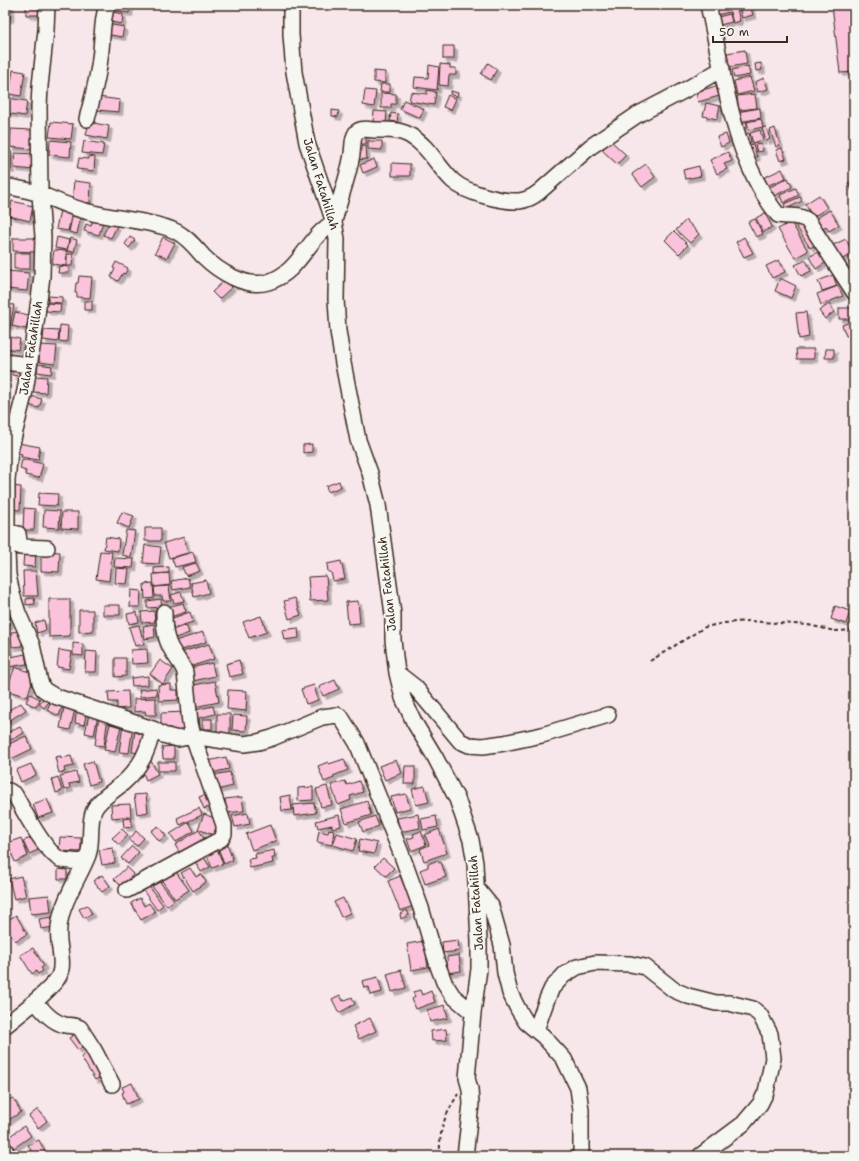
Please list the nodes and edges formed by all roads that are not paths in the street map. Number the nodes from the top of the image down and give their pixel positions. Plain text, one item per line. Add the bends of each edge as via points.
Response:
1 (47, 5) edge
2 (107, 5) edge
3 (291, 5) edge
4 (708, 5) edge
5 (722, 69) junction
6 (87, 119) dead end
7 (5, 186) edge
8 (40, 194) junction
9 (334, 222) junction
10 (854, 292) edge
11 (5, 362) edge
12 (29, 365) junction
13 (7, 451) edge
14 (6, 531) junction
15 (48, 548) dead end
16 (164, 612) dead end
17 (397, 673) junction
18 (608, 715) dead end
19 (154, 729) junction
20 (192, 736) junction
21 (5, 791) edge
22 (85, 862) junction
23 (477, 889) junction
24 (127, 890) dead end
25 (35, 1001) junction
26 (473, 1013) junction
27 (5, 1026) edge
28 (536, 1030) junction
29 (112, 1084) dead end
30 (5, 1150) edge
31 (8, 1156) edge
32 (465, 1156) edge
33 (581, 1156) edge
34 (700, 1156) edge

1 - 8 street, Jalan Fatahillah via 39,107
2 - 6 street via 96,86
3 - 9 street, Jalan Fatahillah via 294,72 307,143
4 - 5 street
5 - 9 street via 637,115 590,146 539,192 520,201 493,198 457,185 427,149 403,132 360,130 354,138 350,164
5 - 10 street via 741,148 771,207 778,215 798,216 808,221
7 - 8 street
8 - 9 street via 84,211 164,226 187,238 207,259 225,272 242,281 258,284 274,280 288,271 320,232
8 - 12 street, Jalan Fatahillah via 42,276
9 - 17 street, Jalan Fatahillah via 337,239 336,299 339,337 358,440 378,505 393,614
11 - 12 street
12 - 13 street, Jalan Fatahillah via 25,391
13 - 14 street, Jalan Fatahillah
14 - 15 street via 18,534 20,548
14 - 19 street, Jalan Fatahillah via 8,574 12,594 32,645 43,689 57,697
16 - 20 street via 166,639 185,672
17 - 18 street via 415,687 460,742 469,745 483,746 542,735
17 - 23 street, Jalan Fatahillah via 403,698 414,722 457,799 471,840
19 - 20 street, Jalan Fatahillah via 163,735 178,739
19 - 22 street via 140,763 94,810 90,846
20 - 24 street via 224,825 224,834 221,839
20 - 26 street, Jalan Fatahillah via 244,744 258,742 330,715 342,717 367,765 421,908 444,982 453,996
21 - 22 street via 15,795 54,856 64,861
22 - 25 street via 61,916 61,970 58,978
23 - 26 street, Jalan Fatahillah via 479,969
23 - 28 street via 491,906 502,945 510,993 526,1022
25 - 27 street
25 - 29 street via 54,1020 80,1028
26 - 32 street, Jalan Fatahillah via 467,1078 471,1104
28 - 33 street via 564,1059 578,1088 581,1110
28 - 34 street via 552,988 564,975 596,963 645,967 674,990 688,996 753,1008 760,1015 770,1034 773,1058 766,1092 760,1104 743,1124
30 - 31 street

